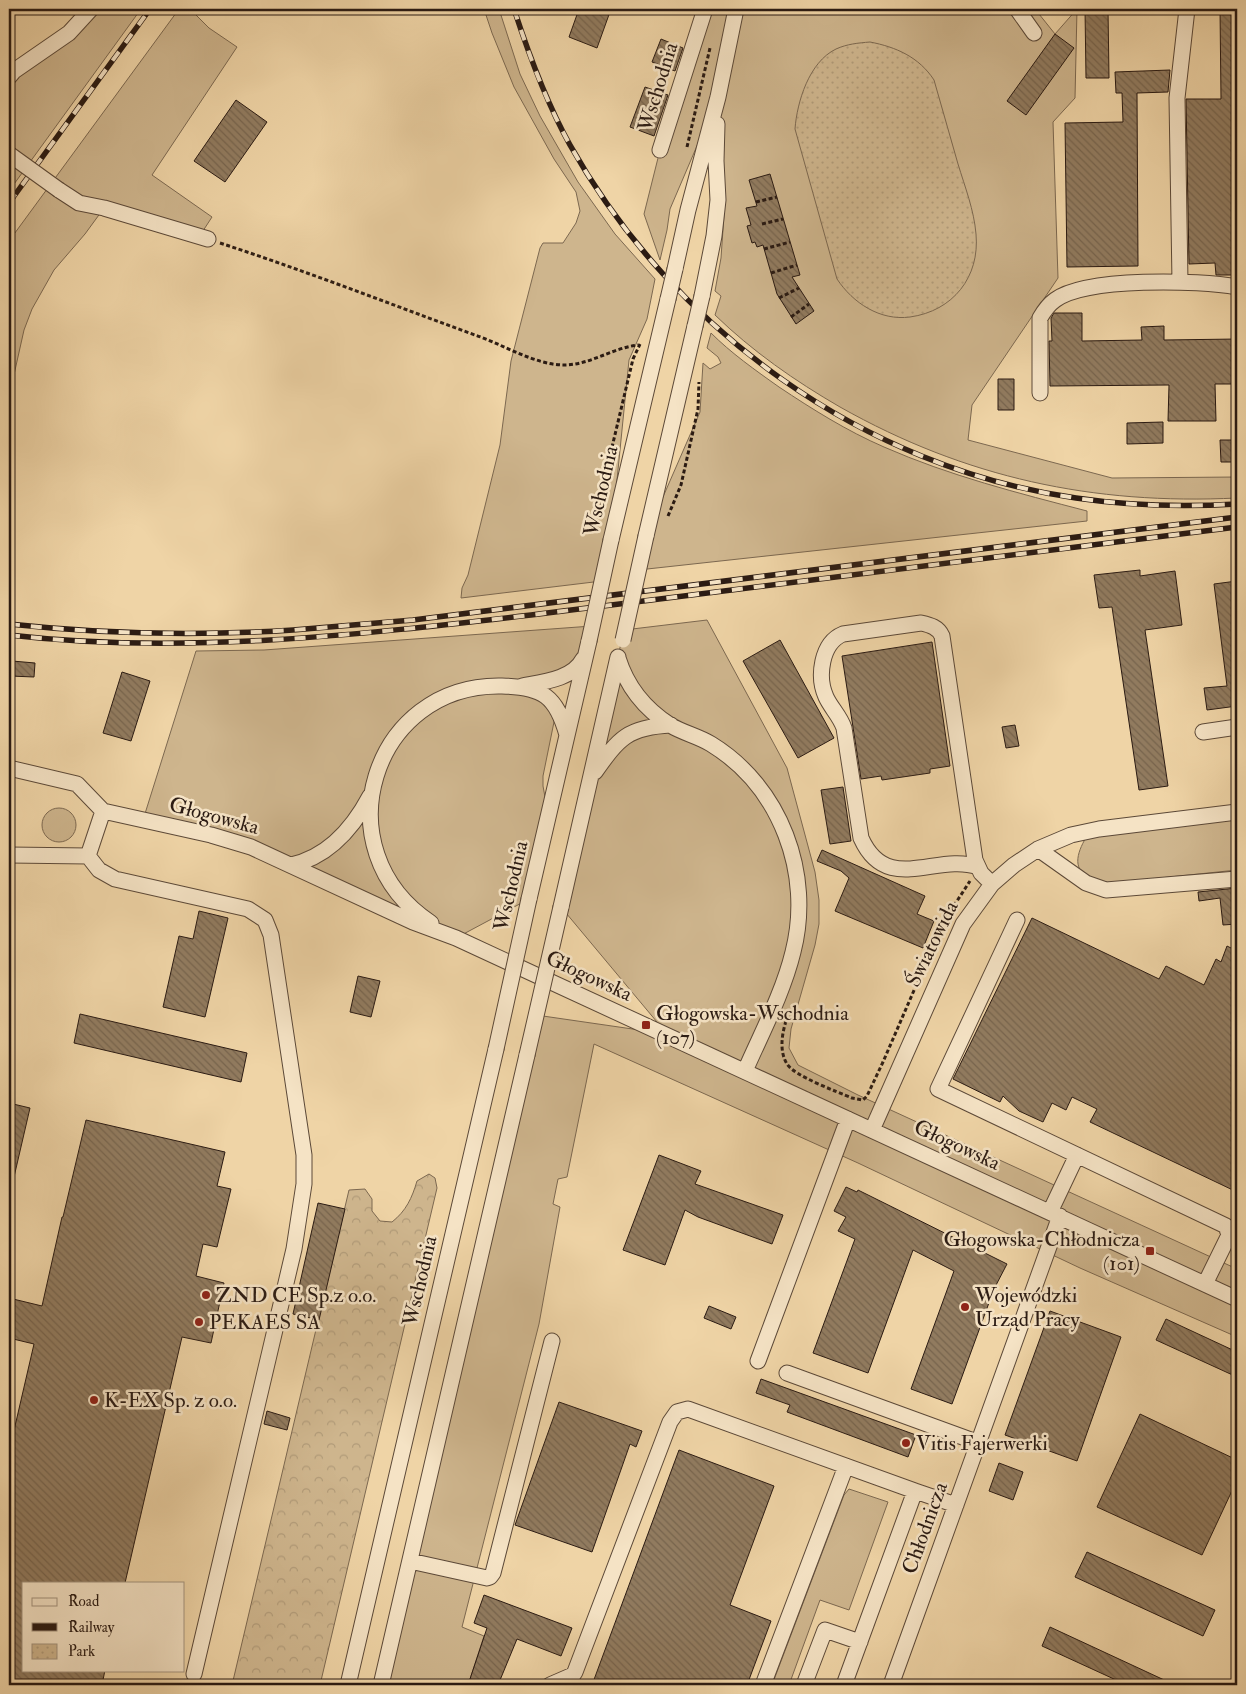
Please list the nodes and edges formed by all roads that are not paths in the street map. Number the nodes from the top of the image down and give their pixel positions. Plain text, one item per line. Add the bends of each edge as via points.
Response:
1 (90, 9) edge
2 (704, 9) edge
3 (736, 9) edge
4 (1017, 9) edge
5 (1187, 9) edge
6 (1034, 34) dead end
7 (9, 77) edge
8 (718, 97) junction
9 (660, 150) dead end
10 (9, 154) edge
11 (208, 239) road end
12 (1180, 282) junction
13 (1237, 287) edge
14 (1040, 393) dead end
15 (588, 647) junction
16 (618, 658) junction
17 (520, 686) junction
18 (671, 725) junction
19 (1237, 728) edge
20 (1203, 732) dead end
21 (567, 735) junction
22 (9, 768) edge
23 (590, 779) junction
24 (372, 792) junction
25 (103, 811) junction
26 (1237, 812) edge
27 (1038, 849) junction
28 (9, 855) edge
29 (88, 856) junction
30 (291, 865) junction
31 (978, 867) junction
32 (1237, 879) edge
33 (992, 884) junction
34 (1017, 920) dead end
35 (456, 938) junction
36 (745, 1071) junction
37 (848, 1118) junction
38 (872, 1130) junction
39 (1077, 1155) junction
40 (1055, 1214) junction
41 (1205, 1284) junction
42 (1237, 1298) edge
43 (552, 1341) dead end
44 (758, 1361) dead end
45 (787, 1372) dead end
46 (978, 1443) junction
47 (846, 1466) junction
48 (915, 1490) junction
49 (956, 1505) junction
50 (410, 1561) junction
51 (860, 1642) junction
52 (194, 1674) dead end
53 (348, 1685) edge
54 (381, 1685) edge
55 (550, 1685) edge
56 (763, 1685) edge
57 (804, 1685) edge
58 (844, 1685) edge
59 (891, 1685) edge

1 - 7 street via 69,33
2 - 9 street, Wschodnia
3 - 8 street, Wschodnia
4 - 6 street
5 - 12 street via 1177,98
8 - 15 street, Wschodnia, bridge via 688,210
8 - 16 street, Wschodnia, bridge via 718,200 714,236
10 - 11 street, bridge via 79,203
12 - 13 street
12 - 14 street via 1102,285 1054,300 1040,318
15 - 17 street via 580,665 572,672
15 - 21 street, Wschodnia
16 - 18 street via 636,695
16 - 23 street, Wschodnia
17 - 21 street via 548,697 560,712
17 - 24 street via 474,688 449,695 427,707 405,726 393,742 379,767
18 - 23 street via 650,726 628,734
18 - 36 street via 711,744 748,774 774,808 792,850 798,893 794,951 776,1002
19 - 20 street
21 - 53 street, Wschodnia, bridge
22 - 25 street via 77,784
23 - 50 street, Wschodnia, bridge
24 - 30 street via 357,818 336,842 310,860
24 - 35 street via 370,832 385,873 396,892 413,910
25 - 29 street
25 - 30 street, Głogowska via 224,838
26 - 27 street, Światowida via 1099,829 1071,835
27 - 32 street via 1086,883 1106,890
27 - 33 street, Światowida
28 - 29 street
29 - 52 street via 99,870 115,879 248,909 265,920 271,935 304,1156 304,1184 294,1249
30 - 35 street, Głogowska via 413,922
31 - 31 street via 940,631 921,624 836,637 826,650 823,661 823,689 844,728 864,845 881,863 894,868 964,864
31 - 33 street
33 - 38 street, Światowida via 963,924
34 - 39 street via 938,1089
35 - 36 street, Głogowska
36 - 37 street, Głogowska
37 - 38 street, Głogowska
37 - 44 street
38 - 40 street, Głogowska
39 - 40 street, Chłodnicza
39 - 41 street via 1226,1226 1229,1235
40 - 41 street, Głogowska
40 - 46 street, Chłodnicza
41 - 42 street, Głogowska
43 - 50 street via 490,1577
45 - 46 street
46 - 49 street, Chłodnicza
47 - 48 street
47 - 55 street via 688,1409 677,1412 670,1422 575,1672
47 - 56 street
48 - 49 street
48 - 51 street
49 - 59 street, Chłodnicza
50 - 54 street, Wschodnia
51 - 57 street via 825,1630
51 - 58 street

